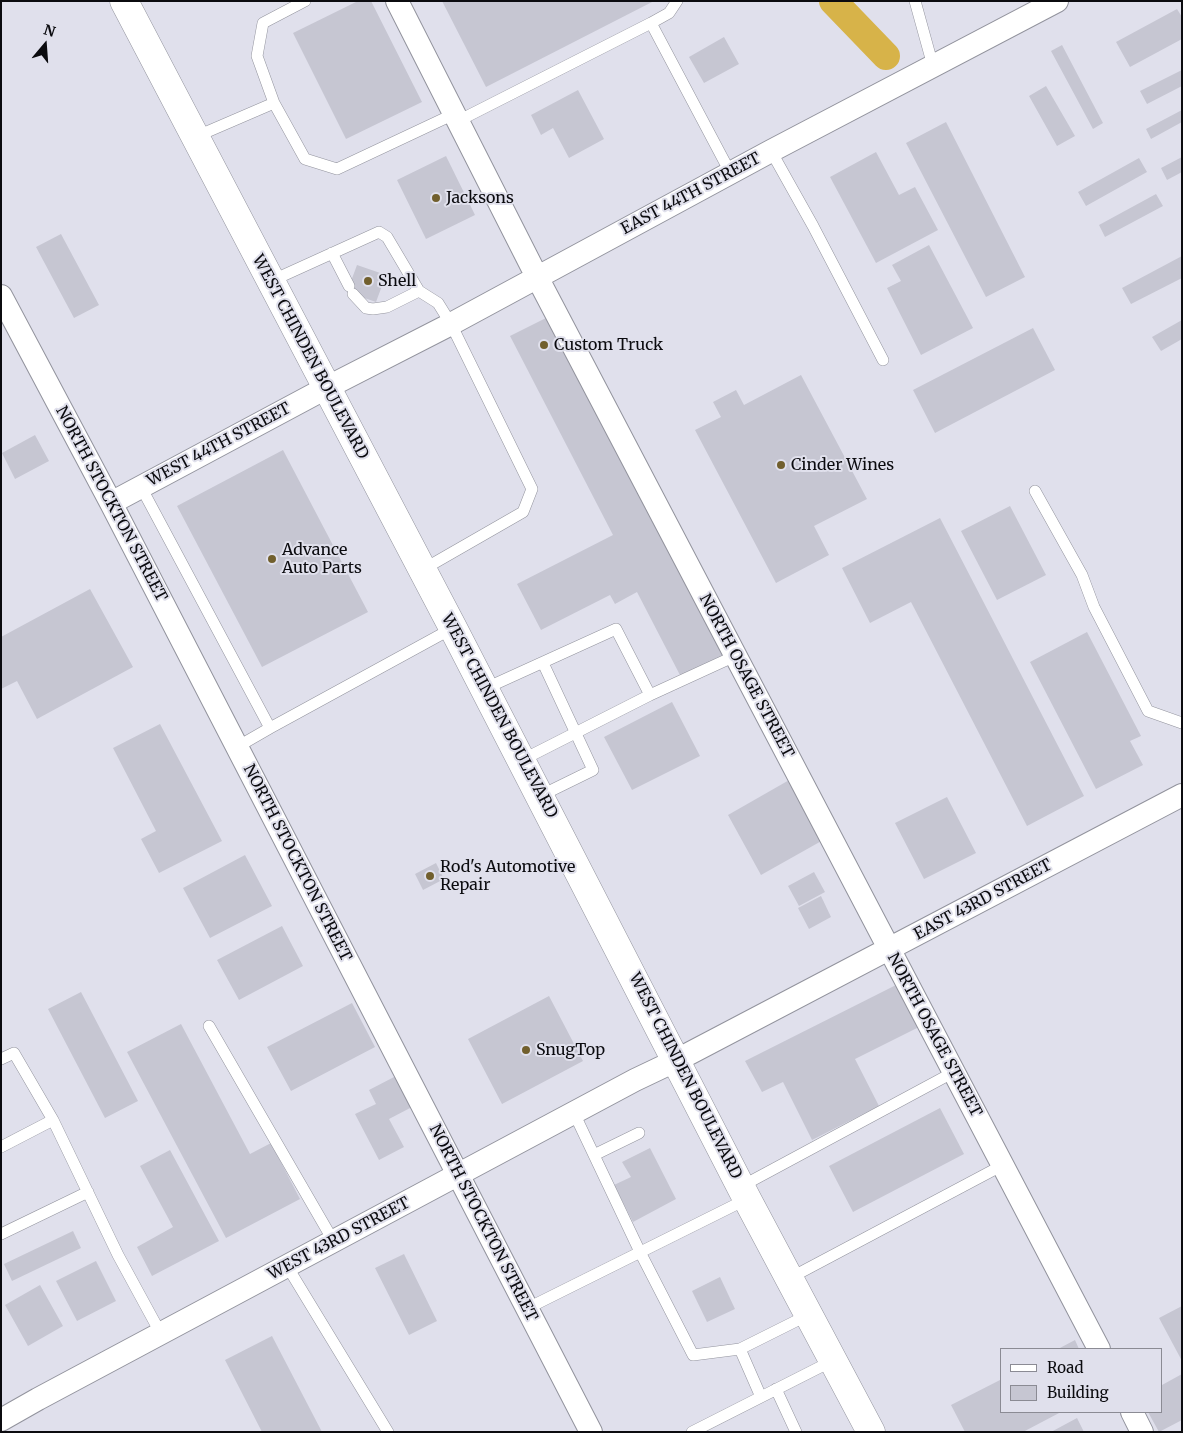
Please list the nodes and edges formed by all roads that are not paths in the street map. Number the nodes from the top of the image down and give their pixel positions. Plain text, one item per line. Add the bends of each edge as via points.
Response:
1 (124, 1) edge
2 (305, 1) edge
3 (397, 1) edge
4 (677, 1) edge
5 (915, 1) edge
6 (1057, 1) edge
7 (651, 23) junction
8 (933, 66) junction
9 (274, 103) junction
10 (456, 118) junction
11 (195, 137) junction
12 (771, 151) junction
13 (730, 174) junction
14 (332, 253) junction
15 (537, 277) junction
16 (271, 281) junction
17 (419, 291) junction
18 (1, 296) edge
19 (451, 324) junction
20 (883, 360) dead end
21 (326, 388) junction
22 (141, 487) junction
23 (1035, 491) dead end
24 (111, 503) junction
25 (422, 570) junction
26 (453, 628) junction
27 (735, 656) junction
28 (543, 663) junction
29 (484, 689) junction
30 (650, 695) junction
31 (1182, 723) edge
32 (270, 728) junction
33 (576, 732) junction
34 (237, 747) junction
35 (522, 760) junction
36 (540, 796) junction
37 (1182, 796) edge
38 (889, 949) junction
39 (209, 1026) dead end
40 (1, 1059) edge
41 (677, 1060) junction
42 (954, 1072) junction
43 (574, 1113) junction
44 (54, 1120) junction
45 (639, 1133) dead end
46 (1, 1148) edge
47 (594, 1155) junction
48 (1003, 1165) junction
49 (458, 1175) junction
50 (88, 1192) junction
51 (745, 1193) junction
52 (1, 1234) edge
53 (334, 1242) junction
54 (640, 1252) junction
55 (287, 1266) junction
56 (790, 1278) junction
57 (528, 1308) junction
58 (810, 1314) junction
59 (161, 1334) junction
60 (1098, 1348) edge
61 (740, 1349) junction
62 (834, 1360) junction
63 (776, 1389) junction
64 (761, 1396) junction
65 (1132, 1413) edge
66 (1, 1420) edge
67 (388, 1432) edge
68 (591, 1432) edge
69 (692, 1432) edge
70 (796, 1432) edge
71 (871, 1432) edge
72 (1142, 1432) edge

1 - 11 main road, WEST CHINDEN BOULEVARD
2 - 9 lane via 263,24 257,56
3 - 10 street, NORTH OSAGE STREET
4 - 7 lane via 669,12
5 - 8 lane
6 - 8 street, EAST 44TH STREET
7 - 10 lane
7 - 13 lane
8 - 12 street, EAST 44TH STREET
9 - 10 lane via 306,159 338,169
9 - 11 lane
10 - 15 street, NORTH OSAGE STREET
11 - 16 main road, WEST CHINDEN BOULEVARD
12 - 13 street, EAST 44TH STREET
12 - 20 lane
13 - 15 street, EAST 44TH STREET
14 - 16 lane
14 - 17 lane via 351,290 366,308 387,307
14 - 17 lane via 379,232 387,237
15 - 19 street, EAST 44TH STREET
15 - 27 street, NORTH OSAGE STREET
16 - 21 main road, WEST CHINDEN BOULEVARD
17 - 19 lane via 438,302
18 - 24 street, NORTH STOCKTON STREET
19 - 21 street, EAST 44TH STREET
19 - 25 lane via 532,489 523,512
21 - 22 street, WEST 44TH STREET
21 - 25 main road, WEST CHINDEN BOULEVARD
22 - 24 street, WEST 44TH STREET
22 - 32 lane
23 - 31 lane via 1082,575 1094,607 1148,711
24 - 34 street, NORTH STOCKTON STREET
25 - 26 main road, WEST CHINDEN BOULEVARD
26 - 29 main road, WEST CHINDEN BOULEVARD
26 - 32 lane
27 - 30 lane
27 - 38 street, NORTH OSAGE STREET
28 - 29 lane
28 - 30 lane via 616,629
28 - 33 lane
29 - 35 main road, WEST CHINDEN BOULEVARD
30 - 33 lane
32 - 34 lane
33 - 35 lane
33 - 36 lane via 593,770
34 - 49 street, NORTH STOCKTON STREET
35 - 36 main road, WEST CHINDEN BOULEVARD
36 - 41 main road, WEST CHINDEN BOULEVARD
37 - 38 street, EAST 43RD STREET
38 - 41 street, EAST 43RD STREET
38 - 42 street, NORTH OSAGE STREET
39 - 53 lane
40 - 44 lane via 14,1053
41 - 43 street, WEST 43RD STREET
41 - 51 main road, WEST CHINDEN BOULEVARD
42 - 48 street, NORTH OSAGE STREET
42 - 51 lane
43 - 47 lane
43 - 49 street, WEST 43RD STREET
44 - 46 lane
44 - 50 lane
45 - 47 lane
47 - 54 lane
48 - 56 lane
48 - 60 street, NORTH OSAGE STREET
49 - 53 street, WEST 43RD STREET
49 - 57 street, NORTH STOCKTON STREET
50 - 52 lane
50 - 59 lane
51 - 54 lane
51 - 56 main road, WEST CHINDEN BOULEVARD
53 - 55 street, WEST 43RD STREET
54 - 57 lane
54 - 61 lane via 694,1355
55 - 59 street, WEST 43RD STREET
55 - 67 lane
56 - 58 main road, WEST CHINDEN BOULEVARD
57 - 68 street, NORTH STOCKTON STREET
58 - 61 lane
58 - 62 main road, WEST CHINDEN BOULEVARD
59 - 66 street, WEST 43RD STREET
61 - 64 lane
62 - 63 lane
62 - 71 main road, WEST CHINDEN BOULEVARD
63 - 64 lane
63 - 70 lane
64 - 69 lane
65 - 72 street

